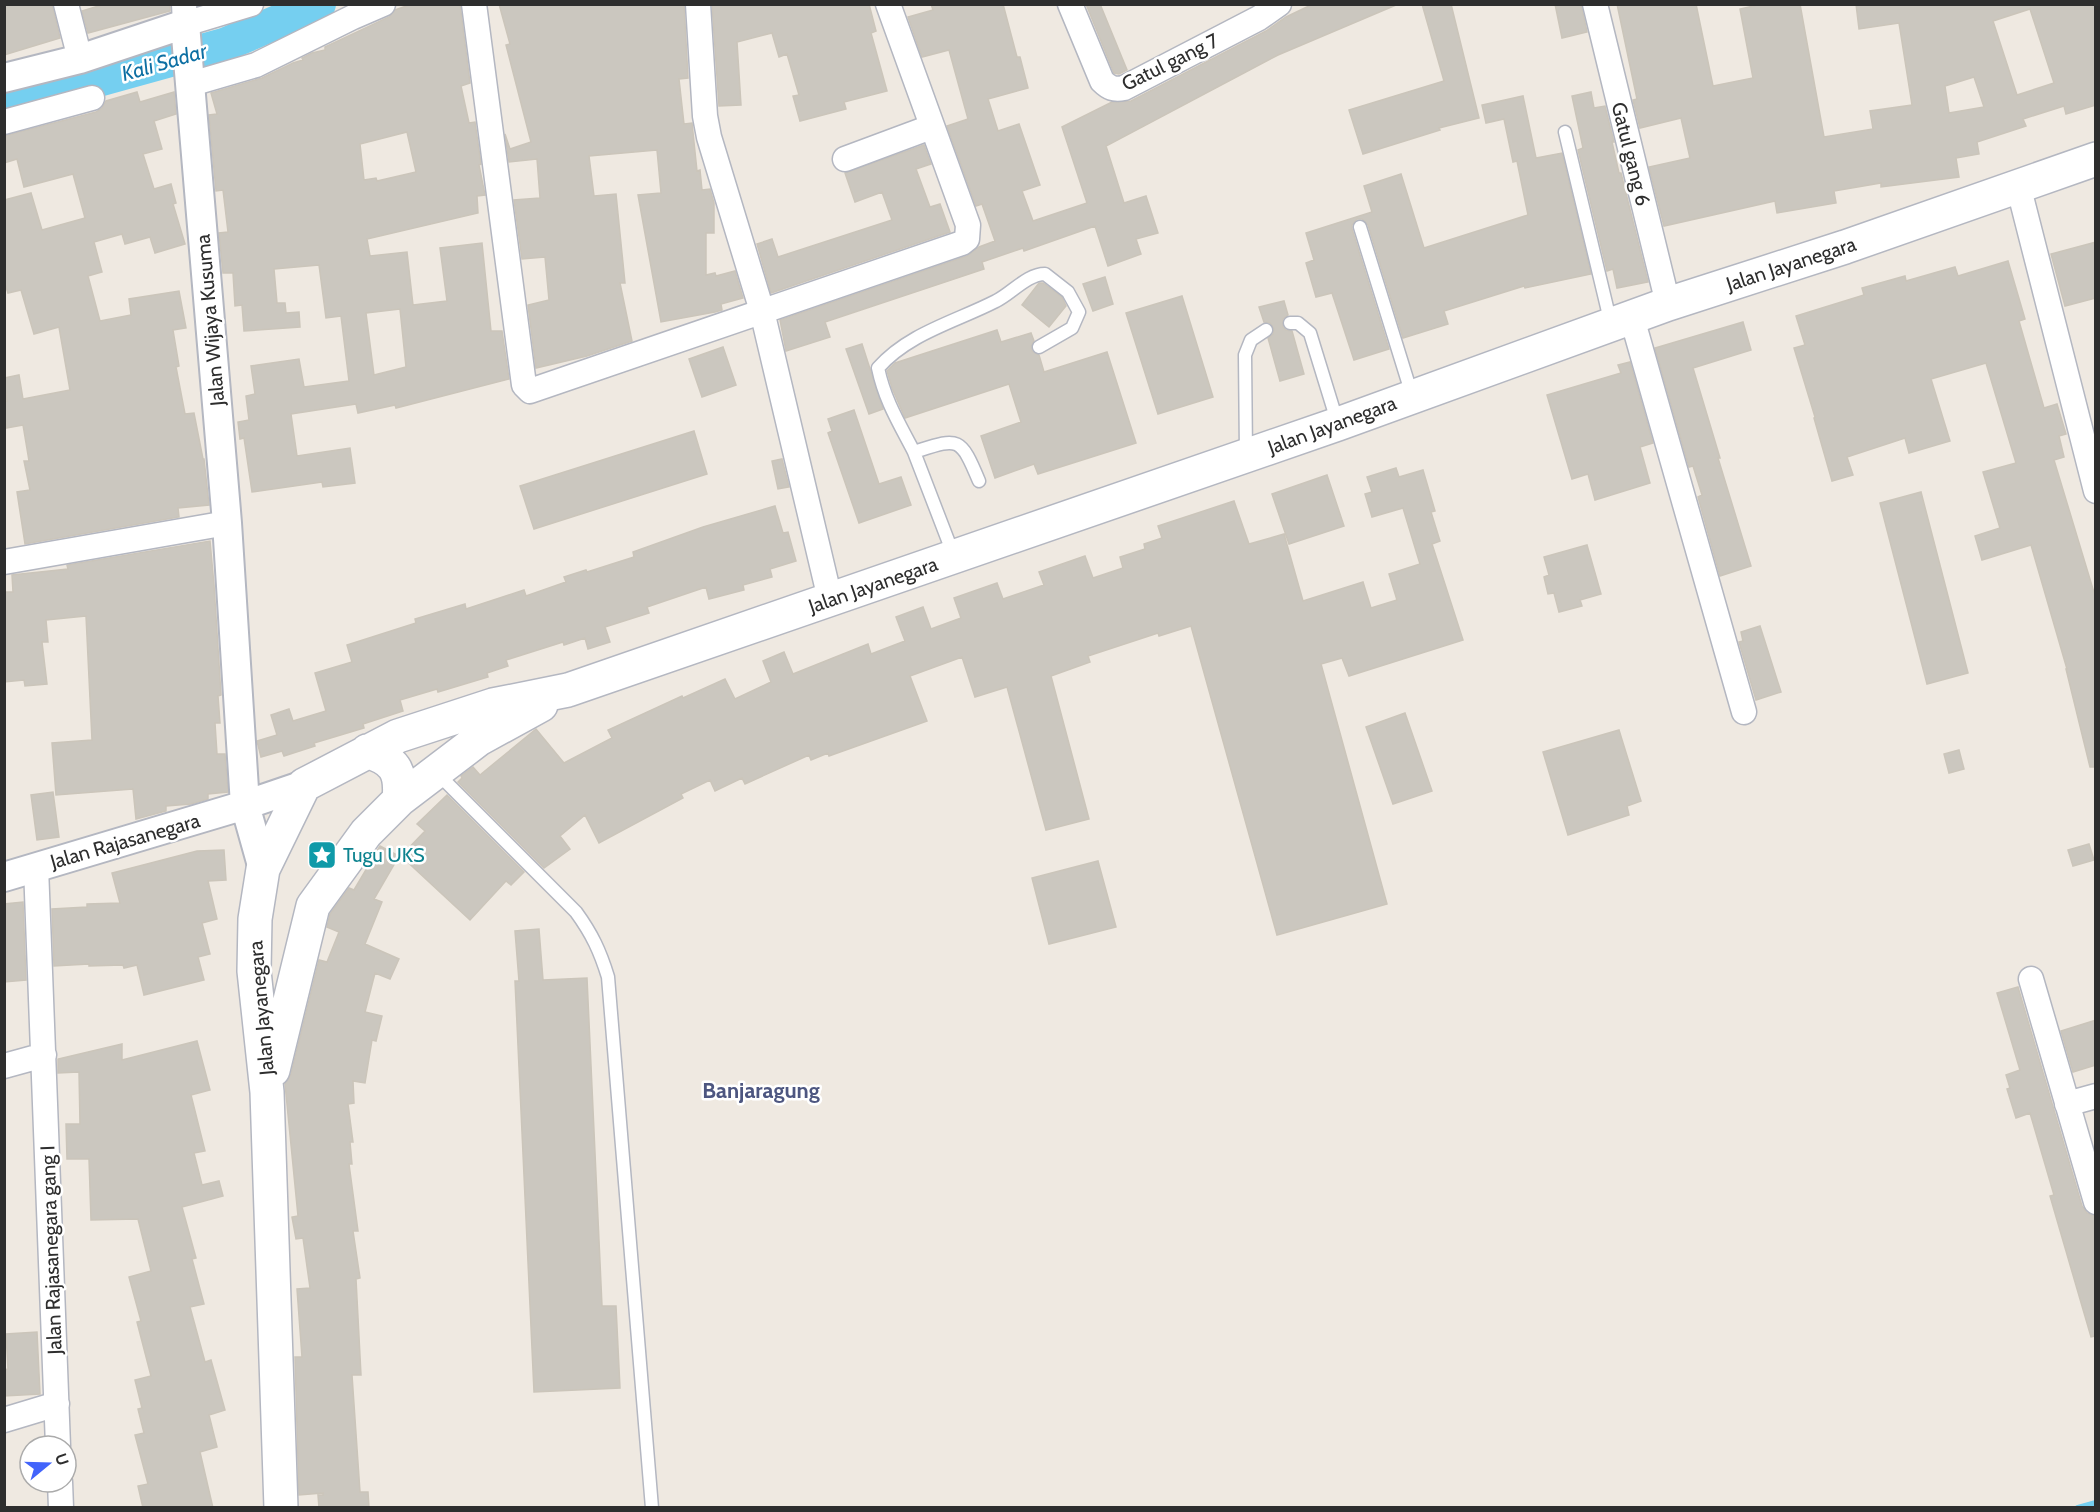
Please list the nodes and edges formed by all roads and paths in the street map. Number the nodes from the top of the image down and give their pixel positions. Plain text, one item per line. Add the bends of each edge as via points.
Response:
1 (66, 4) edge
2 (251, 4) edge
3 (383, 4) edge
4 (474, 4) edge
5 (698, 4) edge
6 (888, 4) edge
7 (1070, 4) edge
8 (1280, 4) edge
9 (1595, 4) edge
10 (185, 20) edge
11 (80, 58) junction
12 (190, 74) junction
13 (4, 78) edge
14 (92, 99) dead end
15 (4, 122) edge
16 (931, 127) junction
17 (1565, 132) dead end
18 (845, 159) dead end
19 (2096, 159) edge
20 (2018, 185) junction
21 (1360, 228) dead end
22 (1668, 304) junction
23 (762, 311) junction
24 (1622, 322) junction
25 (1290, 323) dead end
26 (1266, 330) dead end
27 (1038, 347) dead end
28 (1412, 396) junction
29 (1338, 423) junction
30 (914, 452) junction
31 (1246, 456) junction
32 (979, 481) dead end
33 (2096, 491) edge
34 (227, 523) junction
35 (954, 557) junction
36 (4, 562) edge
37 (830, 599) junction
38 (568, 690) junction
39 (1744, 712) dead end
40 (367, 751) junction
41 (435, 771) junction
42 (304, 785) junction
43 (399, 800) junction
44 (245, 805) junction
45 (36, 867) junction
46 (263, 868) junction
47 (4, 877) edge
48 (255, 919) junction
49 (305, 933) junction
50 (2031, 979) dead end
51 (44, 1055) junction
52 (4, 1066) edge
53 (267, 1092) junction
54 (2096, 1096) edge
55 (2067, 1104) junction
56 (2096, 1202) edge
57 (57, 1404) junction
58 (4, 1420) edge
59 (58, 1434) edge
60 (281, 1508) edge
61 (652, 1508) edge

1 - 11 street
2 - 10 street
3 - 12 street via 256,65
4 - 23 street via 526,389 535,390
5 - 23 street via 707,127
6 - 16 street
7 - 8 street, Gatul gang 7 via 1102,81 1116,89
9 - 22 street, Gatul gang 6
10 - 11 street
10 - 12 street, Jalan Wijaya Kusuma
11 - 13 street
12 - 34 street, Jalan Wijaya Kusuma
14 - 15 street
16 - 18 street
16 - 23 street via 968,225 967,239
17 - 24 lane
19 - 20 main road, Jalan Jayanegara
20 - 22 main road, Jalan Jayanegara via 1845,247
20 - 33 street
21 - 28 lane
22 - 24 main road, Jalan Jayanegara
23 - 37 street
24 - 28 main road, Jalan Jayanegara
24 - 39 street
25 - 29 lane via 1299,323 1310,333
26 - 31 lane via 1251,340 1245,355
27 - 30 lane via 1072,328 1079,312 1068,292 1045,274 1032,278 998,301 911,340 887,358 878,368 881,382 891,411
28 - 29 main road, Jalan Jayanegara
29 - 31 main road, Jalan Jayanegara
30 - 32 lane via 946,442 956,443 964,450
30 - 35 lane
31 - 35 main road, Jalan Jayanegara
34 - 36 street
34 - 44 street, Jalan Wijaya Kusuma
35 - 37 main road, Jalan Jayanegara
37 - 38 main road, Jalan Jayanegara
38 - 40 main road, Jalan Jayanegara via 493,705 399,736
38 - 41 main road, Jalan Jayanegara via 479,739
40 - 42 main road, Jalan Jayanegara
40 - 43 main road via 394,766 400,785
41 - 43 main road, Jalan Jayanegara
41 - 61 lane via 576,912 591,932 608,977
42 - 44 street, Jalan Rajasanegara
42 - 46 main road, Jalan Jayanegara
43 - 49 main road, Jalan Jayanegara via 366,833 313,906
44 - 45 street, Jalan Rajasanegara
44 - 46 street, Jalan Wijaya Kusuma
45 - 47 street, Jalan Rajasanegara
45 - 51 street, Jalan Rajasanegara gang I
46 - 48 main road, Jalan Jayanegara
48 - 49 main road via 270,934 290,940
48 - 53 main road, Jalan Jayanegara via 254,971
49 - 53 main road, Jalan Jayanegara
50 - 55 street
51 - 52 street
51 - 57 street, Jalan Rajasanegara gang I
53 - 60 main road, Jalan Jayanegara
54 - 55 street
55 - 56 street
57 - 58 street
57 - 59 street, Jalan Rajasanegara gang I

